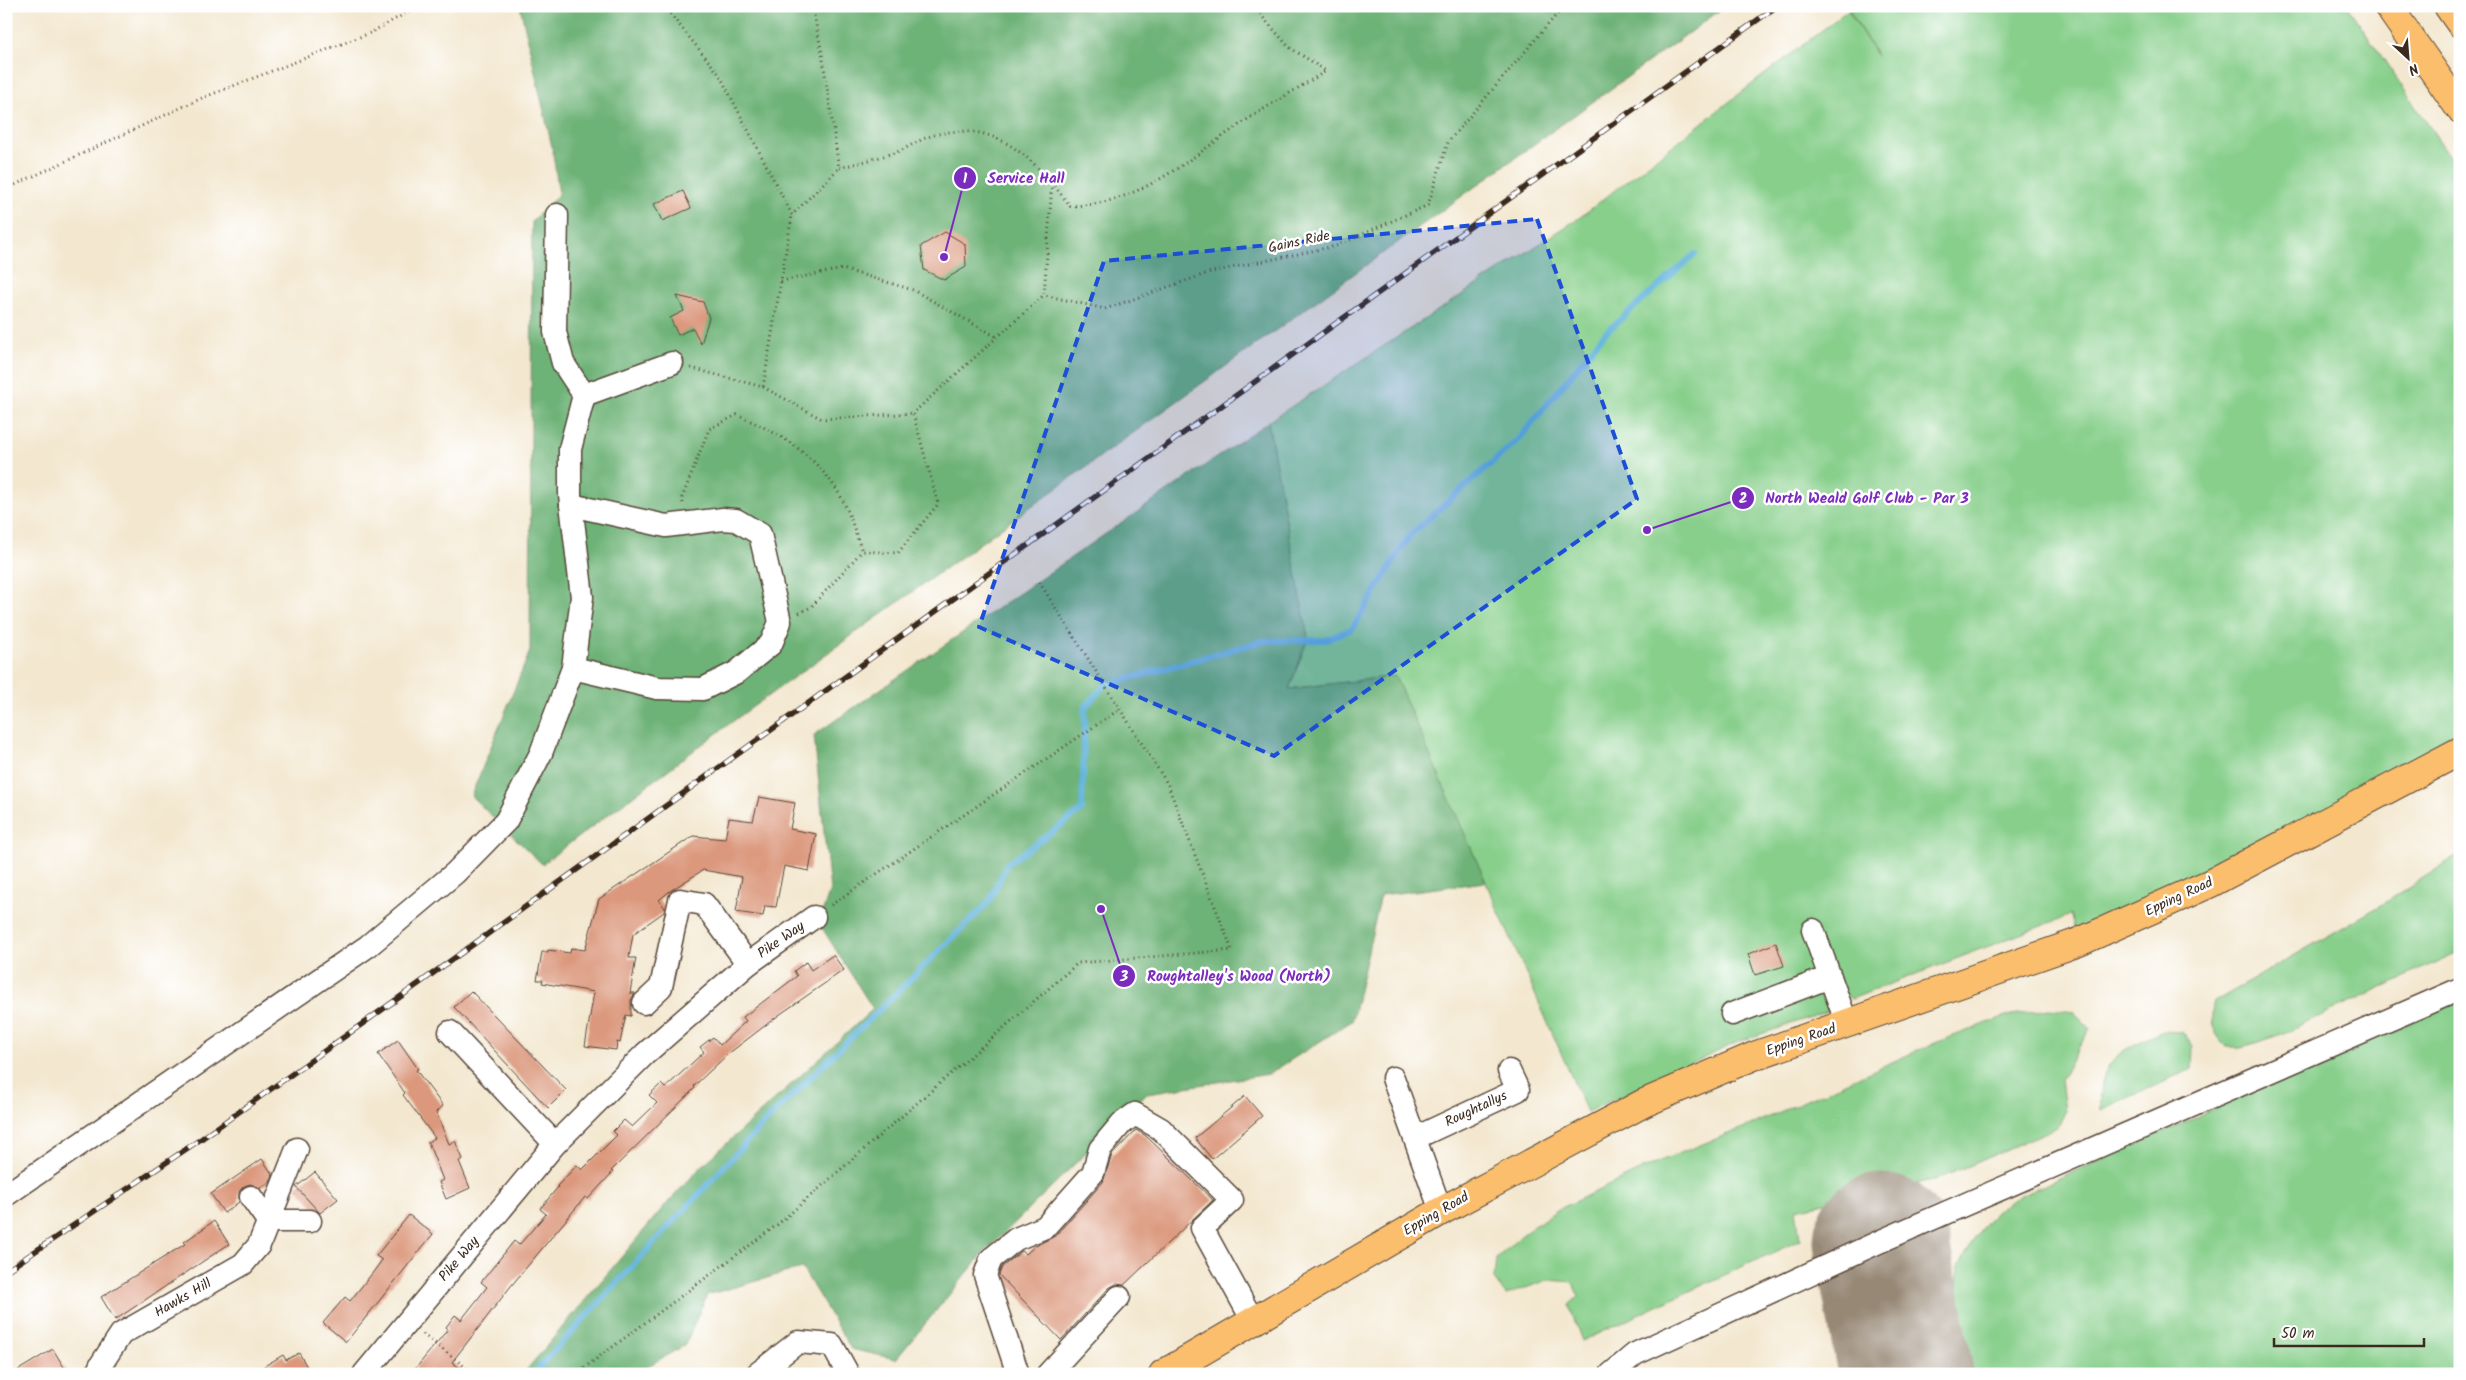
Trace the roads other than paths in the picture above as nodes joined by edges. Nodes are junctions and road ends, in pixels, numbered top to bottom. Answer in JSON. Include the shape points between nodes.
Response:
{"nodes":[{"id":1,"x":2388,"y":6,"type":"edge"},
{"id":2,"x":2448,"y":6,"type":"edge"},
{"id":3,"x":2460,"y":23,"type":"edge"},
{"id":4,"x":2460,"y":109,"type":"edge"},
{"id":5,"x":557,"y":215,"type":"dead end"},
{"id":6,"x":672,"y":363,"type":"road end"},
{"id":7,"x":584,"y":395,"type":"junction"},
{"id":8,"x":571,"y":505,"type":"junction"},
{"id":9,"x":573,"y":668,"type":"junction"},
{"id":10,"x":2460,"y":751,"type":"edge"},
{"id":11,"x":814,"y":917,"type":"road end"},
{"id":12,"x":1813,"y":930,"type":"dead end"},
{"id":13,"x":748,"y":964,"type":"junction"},
{"id":14,"x":1830,"y":977,"type":"junction"},
{"id":15,"x":2460,"y":988,"type":"edge"},
{"id":16,"x":644,"y":1003,"type":"dead end"},
{"id":17,"x":1732,"y":1014,"type":"dead end"},
{"id":18,"x":1847,"y":1024,"type":"junction"},
{"id":19,"x":450,"y":1032,"type":"dead end"},
{"id":20,"x":1510,"y":1071,"type":"dead end"},
{"id":21,"x":1393,"y":1078,"type":"dead end"},
{"id":22,"x":1415,"y":1138,"type":"junction"},
{"id":23,"x":555,"y":1144,"type":"junction"},
{"id":24,"x":297,"y":1149,"type":"dead end"},
{"id":25,"x":6,"y":1195,"type":"edge"},
{"id":26,"x":251,"y":1196,"type":"dead end"},
{"id":27,"x":1443,"y":1210,"type":"junction"},
{"id":28,"x":268,"y":1221,"type":"junction"},
{"id":29,"x":310,"y":1221,"type":"dead end"},
{"id":30,"x":1119,"y":1297,"type":"dead end"},
{"id":31,"x":1252,"y":1321,"type":"junction"},
{"id":32,"x":100,"y":1374,"type":"edge"},
{"id":33,"x":364,"y":1374,"type":"edge"},
{"id":34,"x":757,"y":1374,"type":"edge"},
{"id":35,"x":848,"y":1374,"type":"edge"},
{"id":36,"x":1018,"y":1374,"type":"edge"},
{"id":37,"x":1048,"y":1374,"type":"edge"},
{"id":38,"x":1163,"y":1374,"type":"edge"},
{"id":39,"x":1610,"y":1374,"type":"edge"}],
"edges":[{"from":1,"to":4,"type":"main road"},
{"from":2,"to":3,"type":"main road"},
{"from":5,"to":7,"type":"street","via":[[554,332],[563,363]]},
{"from":6,"to":7,"type":"street"},
{"from":7,"to":8,"type":"street","via":[[570,449]]},
{"from":8,"to":9,"type":"street","via":[[582,597]]},
{"from":8,"to":9,"type":"street","via":[[666,526],[736,520],[760,534],[780,622],[771,644],[737,672],[703,689],[657,688]]},
{"from":9,"to":25,"type":"street","via":[[541,753],[506,821],[455,873],[368,946]]},
{"from":10,"to":18,"type":"main road","name":"Epping Road","via":[[2211,883],[2079,942]]},
{"from":11,"to":13,"type":"street","name":"Pike Way"},
{"from":12,"to":14,"type":"street"},
{"from":13,"to":16,"type":"street","name":"Pike Way","via":[[704,904],[680,900],[661,987]]},
{"from":13,"to":23,"type":"street","name":"Pike Way","via":[[645,1054]]},
{"from":14,"to":17,"type":"street"},
{"from":14,"to":18,"type":"street"},
{"from":15,"to":39,"type":"street","via":[[1882,1241],[1635,1354]]},
{"from":18,"to":27,"type":"main road","name":"Epping Road","via":[[1754,1056],[1644,1103]]},
{"from":19,"to":23,"type":"street"},
{"from":20,"to":22,"type":"street","name":"Roughtallys","via":[[1518,1090]]},
{"from":21,"to":22,"type":"street"},
{"from":22,"to":27,"type":"street"},
{"from":23,"to":33,"type":"street","name":"Pike Way"},
{"from":24,"to":28,"type":"street","name":"Hawks Hill"},
{"from":26,"to":28,"type":"street"},
{"from":27,"to":31,"type":"main road","name":"Epping Road"},
{"from":28,"to":29,"type":"street"},
{"from":28,"to":32,"type":"street","name":"Hawks Hill","via":[[259,1246],[243,1264],[121,1334],[100,1366]]},
{"from":30,"to":37,"type":"street"},
{"from":31,"to":36,"type":"street","via":[[1202,1228],[1232,1200],[1161,1129],[1135,1114],[1121,1124],[1100,1149],[1093,1173],[1045,1227],[1016,1239],[991,1259],[985,1275]]},
{"from":31,"to":38,"type":"main road","name":"Epping Road"},
{"from":34,"to":35,"type":"street","via":[[798,1342],[832,1345]]}]}
